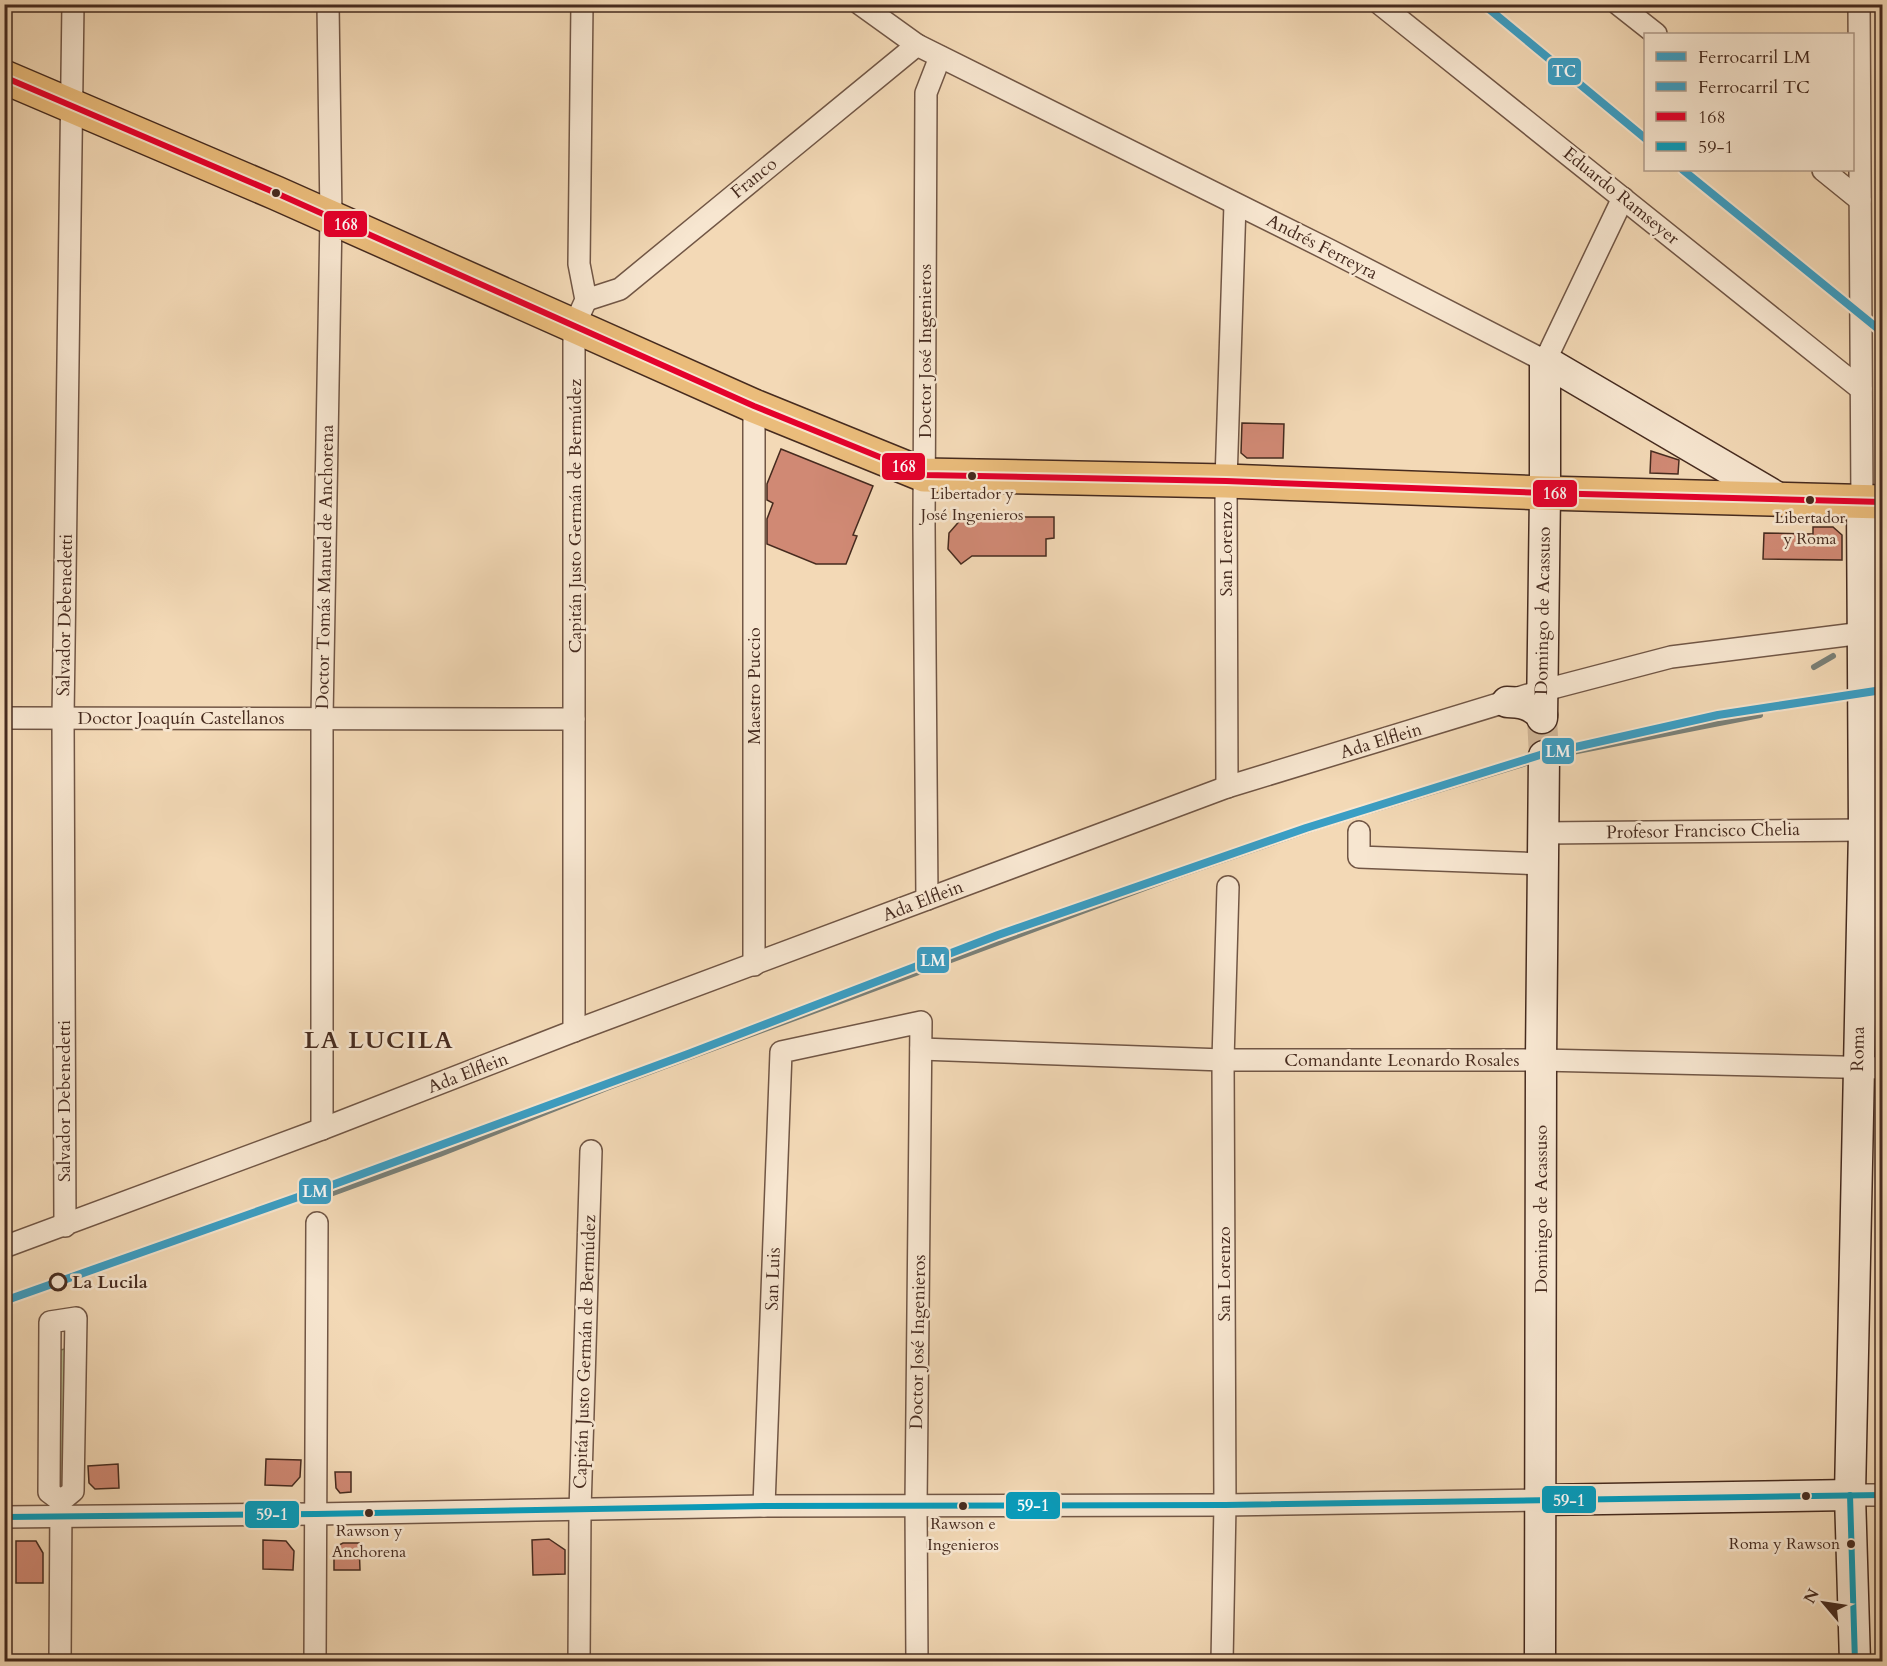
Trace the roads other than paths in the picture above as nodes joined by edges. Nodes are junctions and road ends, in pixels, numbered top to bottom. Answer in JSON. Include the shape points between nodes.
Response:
{"nodes":[{"id":1,"x":73,"y":4,"type":"edge"},
{"id":2,"x":327,"y":4,"type":"edge"},
{"id":3,"x":582,"y":4,"type":"edge"},
{"id":4,"x":860,"y":4,"type":"edge"},
{"id":5,"x":1380,"y":4,"type":"edge"},
{"id":6,"x":1618,"y":4,"type":"edge"},
{"id":7,"x":1859,"y":4,"type":"edge"},
{"id":8,"x":1655,"y":33,"type":"edge"},
{"id":9,"x":916,"y":45,"type":"junction"},
{"id":10,"x":940,"y":57,"type":"junction"},
{"id":11,"x":4,"y":77,"type":"edge"},
{"id":12,"x":73,"y":107,"type":"junction"},
{"id":13,"x":1824,"y":171,"type":"edge"},
{"id":14,"x":1623,"y":198,"type":"junction"},
{"id":15,"x":1860,"y":200,"type":"junction"},
{"id":16,"x":1235,"y":204,"type":"junction"},
{"id":17,"x":332,"y":218,"type":"junction"},
{"id":18,"x":580,"y":313,"type":"junction"},
{"id":19,"x":1545,"y":361,"type":"junction"},
{"id":20,"x":1861,"y":389,"type":"junction"},
{"id":21,"x":754,"y":406,"type":"junction"},
{"id":22,"x":924,"y":475,"type":"junction"},
{"id":23,"x":1226,"y":481,"type":"junction"},
{"id":24,"x":1545,"y":493,"type":"junction"},
{"id":25,"x":1780,"y":499,"type":"junction"},
{"id":26,"x":1872,"y":501,"type":"edge"},
{"id":27,"x":1863,"y":633,"type":"junction"},
{"id":28,"x":1508,"y":702,"type":"joint"},
{"id":29,"x":1547,"y":702,"type":"junction"},
{"id":30,"x":4,"y":718,"type":"edge"},
{"id":31,"x":63,"y":718,"type":"junction"},
{"id":32,"x":322,"y":718,"type":"junction"},
{"id":33,"x":574,"y":719,"type":"junction"},
{"id":34,"x":1544,"y":756,"type":"tunnel mouth"},
{"id":35,"x":1227,"y":787,"type":"junction"},
{"id":36,"x":1864,"y":830,"type":"junction"},
{"id":37,"x":1359,"y":832,"type":"dead end"},
{"id":38,"x":1543,"y":833,"type":"junction"},
{"id":39,"x":1543,"y":864,"type":"junction"},
{"id":40,"x":1228,"y":887,"type":"dead end"},
{"id":41,"x":927,"y":899,"type":"junction"},
{"id":42,"x":754,"y":965,"type":"junction"},
{"id":43,"x":574,"y":1031,"type":"junction"},
{"id":44,"x":921,"y":1049,"type":"junction"},
{"id":45,"x":781,"y":1052,"type":"joint"},
{"id":46,"x":1223,"y":1060,"type":"junction"},
{"id":47,"x":1542,"y":1060,"type":"junction"},
{"id":48,"x":1870,"y":1068,"type":"edge"},
{"id":49,"x":322,"y":1129,"type":"junction"},
{"id":50,"x":591,"y":1151,"type":"dead end"},
{"id":51,"x":317,"y":1223,"type":"dead end"},
{"id":52,"x":65,"y":1226,"type":"junction"},
{"id":53,"x":4,"y":1247,"type":"edge"},
{"id":54,"x":1850,"y":1495,"type":"junction"},
{"id":55,"x":1882,"y":1495,"type":"edge"},
{"id":56,"x":1540,"y":1500,"type":"junction"},
{"id":57,"x":916,"y":1505,"type":"junction"},
{"id":58,"x":1225,"y":1505,"type":"junction"},
{"id":59,"x":764,"y":1506,"type":"junction"},
{"id":60,"x":61,"y":1509,"type":"junction"},
{"id":61,"x":580,"y":1510,"type":"junction"},
{"id":62,"x":316,"y":1514,"type":"junction"},
{"id":63,"x":4,"y":1517,"type":"edge"},
{"id":64,"x":60,"y":1662,"type":"edge"},
{"id":65,"x":315,"y":1662,"type":"edge"},
{"id":66,"x":579,"y":1662,"type":"edge"},
{"id":67,"x":917,"y":1662,"type":"edge"},
{"id":68,"x":1222,"y":1662,"type":"edge"},
{"id":69,"x":1540,"y":1662,"type":"edge"},
{"id":70,"x":1855,"y":1662,"type":"edge"}],
"edges":[{"from":1,"to":12,"type":"street","name":"Salvador Debenedetti"},
{"from":2,"to":17,"type":"street","name":"Doctor Tomás Manuel de Anchorena"},
{"from":3,"to":18,"type":"street","name":"Capitán Justo Germán de Bermúdez"},
{"from":4,"to":9,"type":"street","name":"Andrés Ferreyra"},
{"from":5,"to":14,"type":"street","name":"Eduardo Ramseyer"},
{"from":6,"to":8,"type":"street"},
{"from":7,"to":15,"type":"street","name":"Roma"},
{"from":9,"to":10,"type":"street","name":"Andrés Ferreyra"},
{"from":9,"to":18,"type":"street","name":"Franco","via":[[620,289]]},
{"from":10,"to":16,"type":"street","name":"Andrés Ferreyra"},
{"from":10,"to":22,"type":"street","name":"Doctor José Ingenieros","via":[[926,93]]},
{"from":11,"to":12,"type":"main road"},
{"from":12,"to":17,"type":"main road"},
{"from":12,"to":31,"type":"street","name":"Salvador Debenedetti"},
{"from":13,"to":15,"type":"street"},
{"from":14,"to":19,"type":"street","name":"Domingo de Acassuso"},
{"from":14,"to":20,"type":"street","name":"Eduardo Ramseyer"},
{"from":15,"to":20,"type":"street","name":"Roma"},
{"from":16,"to":19,"type":"street","name":"Andrés Ferreyra"},
{"from":16,"to":23,"type":"street","name":"San Lorenzo"},
{"from":17,"to":18,"type":"main road"},
{"from":17,"to":32,"type":"street","name":"Doctor Tomás Manuel de Anchorena"},
{"from":18,"to":21,"type":"main road"},
{"from":18,"to":33,"type":"street","name":"Capitán Justo Germán de Bermúdez"},
{"from":19,"to":24,"type":"street","name":"Domingo de Acassuso"},
{"from":19,"to":25,"type":"street","name":"Andrés Ferreyra"},
{"from":20,"to":26,"type":"street","name":"Roma"},
{"from":21,"to":22,"type":"main road"},
{"from":21,"to":42,"type":"street","name":"Maestro Puccio"},
{"from":22,"to":23,"type":"main road"},
{"from":22,"to":41,"type":"street","name":"Doctor José Ingenieros"},
{"from":23,"to":24,"type":"main road"},
{"from":23,"to":35,"type":"street","name":"San Lorenzo"},
{"from":24,"to":25,"type":"main road"},
{"from":24,"to":29,"type":"street","name":"Domingo de Acassuso"},
{"from":25,"to":26,"type":"main road"},
{"from":26,"to":27,"type":"street","name":"Roma"},
{"from":27,"to":29,"type":"street","via":[[1671,657]]},
{"from":27,"to":36,"type":"street","name":"Roma"},
{"from":28,"to":29,"type":"street"},
{"from":28,"to":35,"type":"street","name":"Ada Elflein"},
{"from":30,"to":31,"type":"street","name":"Doctor Joaquín Castellanos"},
{"from":31,"to":32,"type":"street","name":"Doctor Joaquín Castellanos"},
{"from":31,"to":52,"type":"street","name":"Salvador Debenedetti"},
{"from":32,"to":33,"type":"street","name":"Doctor Joaquín Castellanos"},
{"from":32,"to":49,"type":"street","name":"Doctor Tomás Manuel de Anchorena"},
{"from":33,"to":43,"type":"street","name":"Capitán Justo Germán de Bermúdez"},
{"from":34,"to":38,"type":"street","name":"Domingo de Acassuso"},
{"from":35,"to":41,"type":"street","name":"Ada Elflein"},
{"from":36,"to":38,"type":"street","name":"Profesor Francisco Chelia"},
{"from":36,"to":48,"type":"street","name":"Roma"},
{"from":37,"to":39,"type":"street","via":[[1359,857]]},
{"from":38,"to":39,"type":"street","name":"Domingo de Acassuso"},
{"from":39,"to":47,"type":"street","name":"Domingo de Acassuso"},
{"from":40,"to":46,"type":"street","name":"San Lorenzo"},
{"from":41,"to":42,"type":"street","name":"Ada Elflein"},
{"from":42,"to":43,"type":"street","name":"Ada Elflein"},
{"from":43,"to":49,"type":"street","name":"Ada Elflein"},
{"from":44,"to":45,"type":"street","name":"Doctor José Ingenieros","via":[[921,1022]]},
{"from":44,"to":46,"type":"street","name":"Comandante Leonardo Rosales"},
{"from":44,"to":57,"type":"street","name":"Doctor José Ingenieros"},
{"from":45,"to":59,"type":"street","name":"San Luis"},
{"from":46,"to":47,"type":"street","name":"Comandante Leonardo Rosales"},
{"from":46,"to":58,"type":"street","name":"San Lorenzo"},
{"from":47,"to":48,"type":"street","name":"Comandante Leonardo Rosales"},
{"from":47,"to":56,"type":"street","name":"Domingo de Acassuso"},
{"from":48,"to":54,"type":"street","name":"Roma"},
{"from":49,"to":52,"type":"street","name":"Ada Elflein"},
{"from":50,"to":61,"type":"street","name":"Capitán Justo Germán de Bermúdez"},
{"from":51,"to":62,"type":"street"},
{"from":52,"to":53,"type":"street","name":"Ada Elflein"},
{"from":54,"to":55,"type":"street"},
{"from":54,"to":56,"type":"street"},
{"from":54,"to":70,"type":"street","name":"Roma"},
{"from":56,"to":58,"type":"street"},
{"from":56,"to":69,"type":"street","name":"Domingo de Acassuso"},
{"from":57,"to":58,"type":"street"},
{"from":57,"to":59,"type":"street"},
{"from":57,"to":67,"type":"street","name":"Doctor José Ingenieros"},
{"from":58,"to":68,"type":"street","name":"San Lorenzo"},
{"from":59,"to":61,"type":"street"},
{"from":60,"to":60,"type":"street","via":[[73,1491],[76,1318],[50,1322],[49,1492]]},
{"from":60,"to":62,"type":"street"},
{"from":60,"to":63,"type":"street"},
{"from":60,"to":64,"type":"street"},
{"from":61,"to":62,"type":"street"},
{"from":61,"to":66,"type":"street","name":"Capitán Justo Germán de Bermúdez"},
{"from":62,"to":65,"type":"street"}]}
